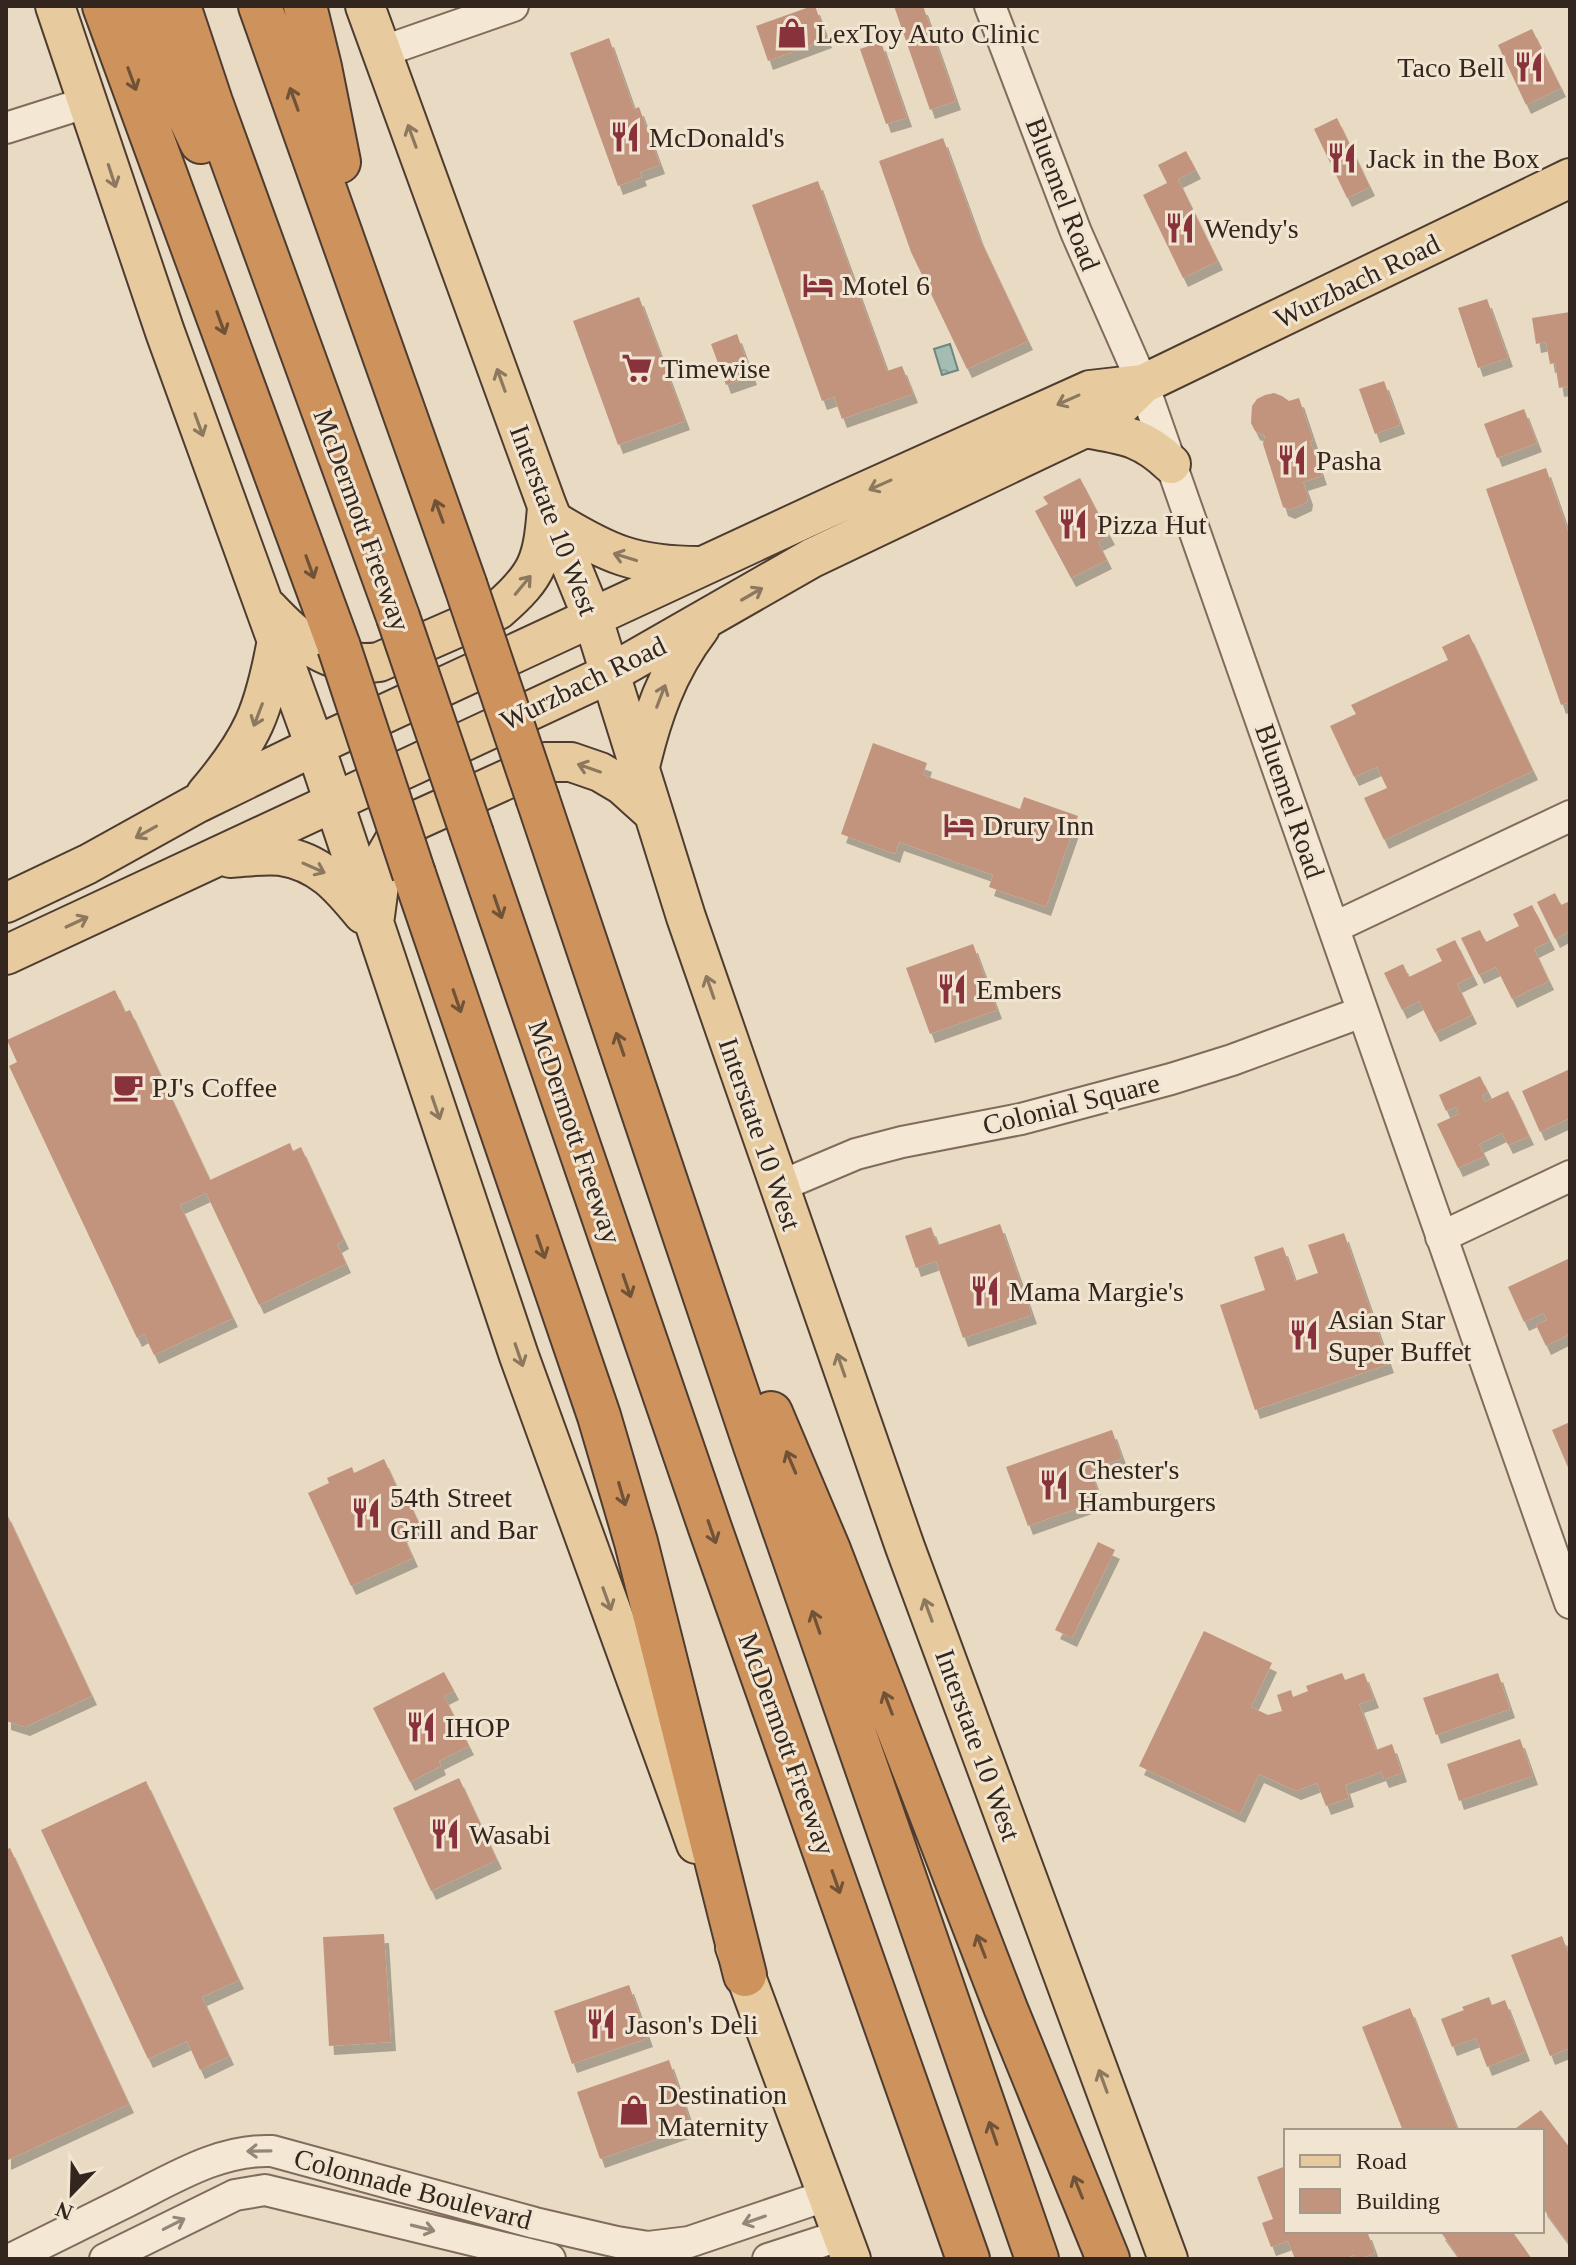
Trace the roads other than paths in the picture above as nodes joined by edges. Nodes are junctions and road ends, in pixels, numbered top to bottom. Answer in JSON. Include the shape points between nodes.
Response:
{"nodes":[{"id":1,"x":55,"y":6,"type":"edge"},
{"id":2,"x":104,"y":6,"type":"edge"},
{"id":3,"x":137,"y":6,"type":"edge"},
{"id":4,"x":179,"y":6,"type":"edge"},
{"id":5,"x":260,"y":6,"type":"edge"},
{"id":6,"x":305,"y":6,"type":"edge"},
{"id":7,"x":365,"y":6,"type":"edge"},
{"id":8,"x":513,"y":6,"type":"edge"},
{"id":9,"x":990,"y":6,"type":"edge"},
{"id":10,"x":381,"y":52,"type":"junction"},
{"id":11,"x":88,"y":102,"type":"junction"},
{"id":12,"x":6,"y":128,"type":"edge"},
{"id":13,"x":1570,"y":178,"type":"edge"},
{"id":14,"x":366,"y":305,"type":"junction"},
{"id":15,"x":295,"y":332,"type":"junction"},
{"id":16,"x":1143,"y":384,"type":"junction"},
{"id":17,"x":1085,"y":428,"type":"junction"},
{"id":18,"x":1171,"y":464,"type":"junction"},
{"id":19,"x":551,"y":514,"type":"junction"},
{"id":20,"x":702,"y":566,"type":"junction"},
{"id":21,"x":264,"y":603,"type":"junction"},
{"id":22,"x":593,"y":619,"type":"junction"},
{"id":23,"x":705,"y":621,"type":"junction"},
{"id":24,"x":277,"y":640,"type":"junction"},
{"id":25,"x":611,"y":673,"type":"junction"},
{"id":26,"x":315,"y":746,"type":"junction"},
{"id":27,"x":639,"y":771,"type":"junction"},
{"id":28,"x":334,"y":802,"type":"junction"},
{"id":29,"x":198,"y":803,"type":"junction"},
{"id":30,"x":652,"y":812,"type":"junction"},
{"id":31,"x":1570,"y":816,"type":"edge"},
{"id":32,"x":210,"y":859,"type":"junction"},
{"id":33,"x":6,"y":903,"type":"edge"},
{"id":34,"x":1335,"y":927,"type":"junction"},
{"id":35,"x":375,"y":928,"type":"junction"},
{"id":36,"x":6,"y":955,"type":"edge"},
{"id":37,"x":1362,"y":1012,"type":"junction"},
{"id":38,"x":645,"y":1118,"type":"junction"},
{"id":39,"x":1570,"y":1176,"type":"edge"},
{"id":40,"x":778,"y":1187,"type":"junction"},
{"id":41,"x":1441,"y":1237,"type":"junction"},
{"id":42,"x":1560,"y":1541,"type":"edge"},
{"id":43,"x":1570,"y":1603,"type":"edge"},
{"id":44,"x":745,"y":1975,"type":"junction"},
{"id":45,"x":828,"y":2195,"type":"junction"},
{"id":46,"x":847,"y":2247,"type":"edge"},
{"id":47,"x":11,"y":2259,"type":"edge"},
{"id":48,"x":105,"y":2259,"type":"edge"},
{"id":49,"x":550,"y":2259,"type":"edge"},
{"id":50,"x":768,"y":2259,"type":"edge"},
{"id":51,"x":968,"y":2259,"type":"edge"},
{"id":52,"x":1037,"y":2259,"type":"edge"},
{"id":53,"x":1108,"y":2259,"type":"edge"},
{"id":54,"x":1168,"y":2259,"type":"edge"}],
"edges":[{"from":1,"to":11,"type":"main road"},
{"from":2,"to":44,"type":"highway","one_way":true,"bridge":true,"via":[[339,647],[599,1416]]},
{"from":3,"to":15,"type":"highway"},
{"from":4,"to":15,"type":"highway","name":"McDermott Freeway"},
{"from":14,"to":5,"type":"highway","one_way":true},
{"from":6,"to":14,"type":"highway"},
{"from":7,"to":10,"type":"main road","name":"Interstate 10 West"},
{"from":8,"to":10,"type":"street"},
{"from":9,"to":16,"type":"street","name":"Bluemel Road","via":[[1076,232]]},
{"from":19,"to":10,"type":"main road","name":"Interstate 10 West","one_way":true},
{"from":11,"to":12,"type":"street"},
{"from":11,"to":21,"type":"main road","one_way":true},
{"from":13,"to":16,"type":"main road","name":"Wurzbach Road"},
{"from":38,"to":14,"type":"highway","one_way":true,"bridge":true},
{"from":15,"to":51,"type":"highway","name":"McDermott Freeway","one_way":true,"bridge":true},
{"from":16,"to":17,"type":"main road","name":"Wurzbach Road","via":[[1110,416]]},
{"from":16,"to":18,"type":"street","name":"Bluemel Road"},
{"from":16,"to":20,"type":"main road","name":"Wurzbach Road","one_way":true,"via":[[1090,390]]},
{"from":17,"to":18,"type":"main road","via":[[1145,442]]},
{"from":23,"to":17,"type":"main road","name":"Wurzbach Road","one_way":true,"via":[[812,558]]},
{"from":18,"to":34,"type":"street","name":"Bluemel Road"},
{"from":20,"to":19,"type":"main road","one_way":true,"via":[[671,566],[605,551]]},
{"from":21,"to":19,"type":"main road","one_way":true,"via":[[310,646],[342,661],[379,662],[498,610],[534,572]]},
{"from":19,"to":22,"type":"main road","name":"Interstate 10 West"},
{"from":20,"to":22,"type":"main road","name":"Wurzbach Road"},
{"from":21,"to":24,"type":"main road"},
{"from":22,"to":25,"type":"main road","name":"Interstate 10 West"},
{"from":22,"to":26,"type":"main road","name":"Wurzbach Road"},
{"from":23,"to":25,"type":"main road","name":"Wurzbach Road"},
{"from":27,"to":23,"type":"main road","one_way":true,"via":[[668,677]]},
{"from":24,"to":26,"type":"main road"},
{"from":24,"to":29,"type":"main road","one_way":true,"via":[[253,729]]},
{"from":25,"to":27,"type":"main road","name":"Interstate 10 West"},
{"from":25,"to":28,"type":"main road","name":"Wurzbach Road"},
{"from":26,"to":28,"type":"main road"},
{"from":26,"to":29,"type":"main road","name":"Wurzbach Road"},
{"from":27,"to":30,"type":"main road","name":"Interstate 10 West"},
{"from":28,"to":32,"type":"main road","name":"Wurzbach Road"},
{"from":28,"to":35,"type":"main road"},
{"from":29,"to":33,"type":"main road","name":"Wurzbach Road","one_way":true},
{"from":30,"to":35,"type":"main road","one_way":true,"via":[[600,772],[571,762],[545,762],[417,820],[397,836],[381,870]]},
{"from":40,"to":30,"type":"main road","name":"Interstate 10 West","one_way":true},
{"from":31,"to":34,"type":"street"},
{"from":32,"to":35,"type":"main road","one_way":true,"via":[[281,856],[310,866],[328,874]]},
{"from":36,"to":32,"type":"main road","name":"Wurzbach Road","one_way":true},
{"from":34,"to":37,"type":"street","name":"Bluemel Road"},
{"from":35,"to":44,"type":"main road","one_way":true,"via":[[519,1356]]},
{"from":37,"to":40,"type":"street","name":"Colonial Square","via":[[1171,1079],[1021,1119],[856,1154]]},
{"from":37,"to":41,"type":"street","name":"Bluemel Road"},
{"from":52,"to":38,"type":"highway","one_way":true},
{"from":53,"to":38,"type":"highway","one_way":true,"via":[[829,1550]]},
{"from":39,"to":41,"type":"street"},
{"from":54,"to":40,"type":"main road","name":"Interstate 10 West","one_way":true},
{"from":41,"to":42,"type":"street","name":"Bluemel Road"},
{"from":42,"to":43,"type":"street","name":"Bluemel Road"},
{"from":44,"to":45,"type":"main road"},
{"from":45,"to":46,"type":"main road"},
{"from":45,"to":47,"type":"street","name":"Colonnade Boulevard","one_way":true,"via":[[689,2242],[648,2247],[252,2150],[195,2167]]},
{"from":46,"to":50,"type":"street"},
{"from":48,"to":49,"type":"street","name":"Colonnade Boulevard","one_way":true,"via":[[235,2195],[265,2190]]}]}
